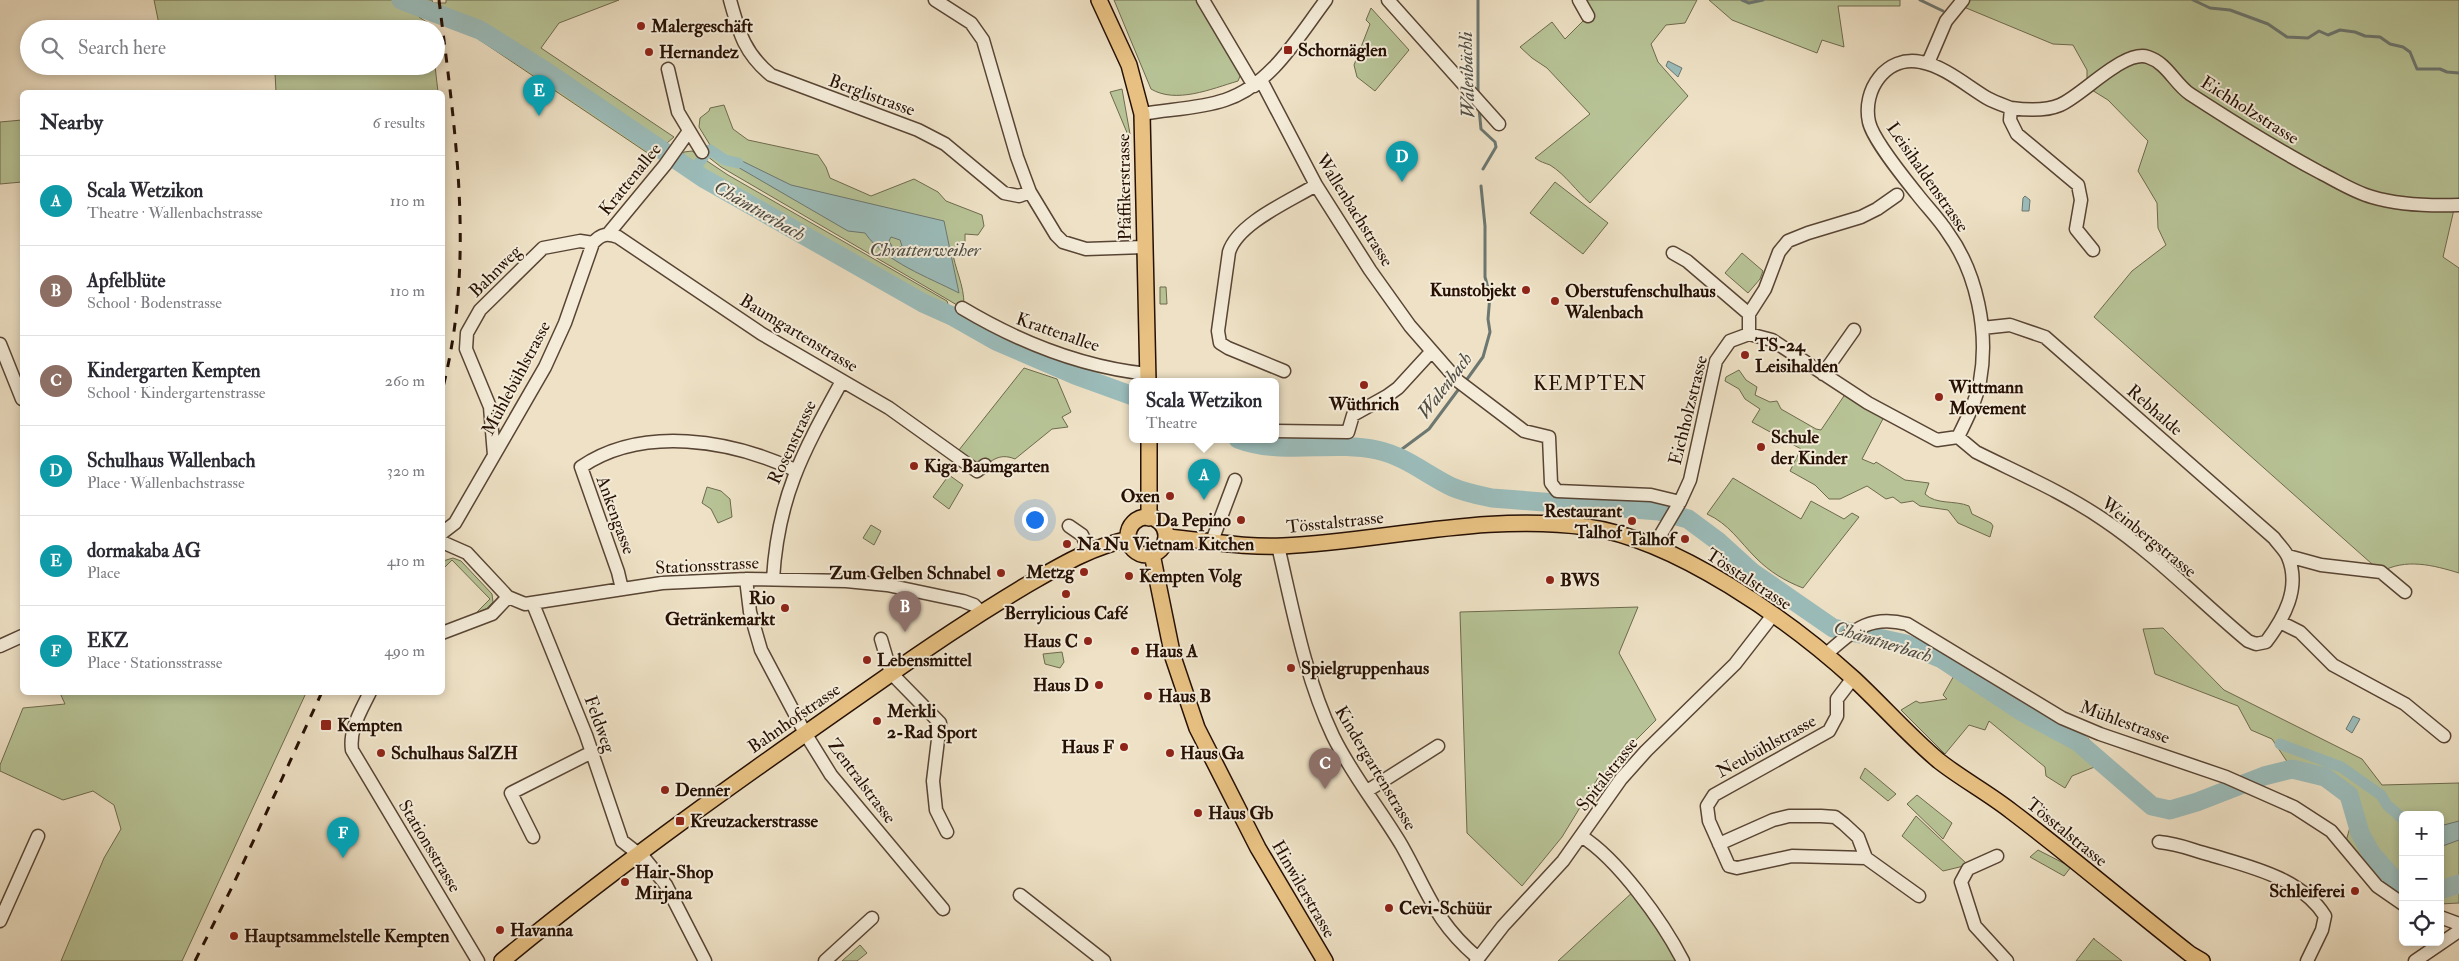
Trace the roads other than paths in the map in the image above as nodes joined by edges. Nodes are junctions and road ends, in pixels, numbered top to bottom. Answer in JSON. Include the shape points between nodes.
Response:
{"nodes":[{"id":1,"x":730,"y":0,"type":"edge"},
{"id":2,"x":935,"y":0,"type":"edge"},
{"id":3,"x":1099,"y":0,"type":"edge"},
{"id":4,"x":1203,"y":0,"type":"edge"},
{"id":5,"x":1326,"y":0,"type":"edge"},
{"id":6,"x":1388,"y":0,"type":"edge"},
{"id":7,"x":1579,"y":0,"type":"edge"},
{"id":8,"x":1963,"y":0,"type":"edge"},
{"id":9,"x":1588,"y":16,"type":"dead end"},
{"id":10,"x":1928,"y":63,"type":"junction"},
{"id":11,"x":668,"y":69,"type":"dead end"},
{"id":12,"x":1257,"y":83,"type":"junction"},
{"id":13,"x":2011,"y":108,"type":"junction"},
{"id":14,"x":1142,"y":114,"type":"junction"},
{"id":15,"x":1499,"y":124,"type":"dead end"},
{"id":16,"x":689,"y":131,"type":"junction"},
{"id":17,"x":702,"y":152,"type":"dead end"},
{"id":18,"x":1316,"y":185,"type":"junction"},
{"id":19,"x":1030,"y":192,"type":"junction"},
{"id":20,"x":1897,"y":195,"type":"dead end"},
{"id":21,"x":2459,"y":205,"type":"edge"},
{"id":22,"x":608,"y":234,"type":"junction"},
{"id":23,"x":593,"y":243,"type":"junction"},
{"id":24,"x":1144,"y":247,"type":"junction"},
{"id":25,"x":2093,"y":250,"type":"dead end"},
{"id":26,"x":1674,"y":253,"type":"dead end"},
{"id":27,"x":962,"y":308,"type":"dead end"},
{"id":28,"x":1749,"y":314,"type":"junction"},
{"id":29,"x":1982,"y":328,"type":"junction"},
{"id":30,"x":1854,"y":330,"type":"dead end"},
{"id":31,"x":1749,"y":334,"type":"junction"},
{"id":32,"x":0,"y":344,"type":"edge"},
{"id":33,"x":1431,"y":352,"type":"junction"},
{"id":34,"x":1284,"y":371,"type":"dead end"},
{"id":35,"x":1823,"y":374,"type":"junction"},
{"id":36,"x":1148,"y":378,"type":"edge"},
{"id":37,"x":842,"y":381,"type":"junction"},
{"id":38,"x":20,"y":394,"type":"edge"},
{"id":39,"x":1279,"y":431,"type":"edge"},
{"id":40,"x":1958,"y":437,"type":"junction"},
{"id":41,"x":1150,"y":443,"type":"edge"},
{"id":42,"x":494,"y":454,"type":"junction"},
{"id":43,"x":985,"y":465,"type":"dead end"},
{"id":44,"x":795,"y":470,"type":"junction"},
{"id":45,"x":1235,"y":480,"type":"dead end"},
{"id":46,"x":1679,"y":504,"type":"junction"},
{"id":47,"x":1149,"y":518,"type":"junction"},
{"id":48,"x":455,"y":523,"type":"junction"},
{"id":49,"x":1069,"y":526,"type":"dead end"},
{"id":50,"x":445,"y":531,"type":"edge"},
{"id":51,"x":1166,"y":537,"type":"junction"},
{"id":52,"x":1128,"y":539,"type":"junction"},
{"id":53,"x":1212,"y":542,"type":"junction"},
{"id":54,"x":445,"y":543,"type":"edge"},
{"id":55,"x":1278,"y":546,"type":"junction"},
{"id":56,"x":1654,"y":546,"type":"junction"},
{"id":57,"x":1089,"y":550,"type":"junction"},
{"id":58,"x":466,"y":553,"type":"junction"},
{"id":59,"x":1152,"y":554,"type":"junction"},
{"id":60,"x":2288,"y":556,"type":"junction"},
{"id":61,"x":746,"y":579,"type":"junction"},
{"id":62,"x":773,"y":579,"type":"junction"},
{"id":63,"x":622,"y":589,"type":"junction"},
{"id":64,"x":2404,"y":592,"type":"dead end"},
{"id":65,"x":508,"y":597,"type":"junction"},
{"id":66,"x":533,"y":604,"type":"junction"},
{"id":67,"x":982,"y":613,"type":"junction"},
{"id":68,"x":1773,"y":615,"type":"junction"},
{"id":69,"x":2280,"y":622,"type":"junction"},
{"id":70,"x":445,"y":632,"type":"edge"},
{"id":71,"x":20,"y":637,"type":"edge"},
{"id":72,"x":881,"y":639,"type":"dead end"},
{"id":73,"x":0,"y":646,"type":"edge"},
{"id":74,"x":1825,"y":655,"type":"junction"},
{"id":75,"x":891,"y":673,"type":"junction"},
{"id":76,"x":1853,"y":678,"type":"junction"},
{"id":77,"x":369,"y":695,"type":"edge"},
{"id":78,"x":805,"y":733,"type":"junction"},
{"id":79,"x":2444,"y":736,"type":"dead end"},
{"id":80,"x":1438,"y":746,"type":"dead end"},
{"id":81,"x":592,"y":752,"type":"junction"},
{"id":82,"x":1367,"y":791,"type":"junction"},
{"id":83,"x":947,"y":832,"type":"dead end"},
{"id":84,"x":38,"y":836,"type":"dead end"},
{"id":85,"x":1582,"y":836,"type":"junction"},
{"id":86,"x":533,"y":838,"type":"dead end"},
{"id":87,"x":2159,"y":842,"type":"dead end"},
{"id":88,"x":1719,"y":844,"type":"junction"},
{"id":89,"x":636,"y":853,"type":"junction"},
{"id":90,"x":1997,"y":856,"type":"dead end"},
{"id":91,"x":1866,"y":858,"type":"junction"},
{"id":92,"x":1020,"y":895,"type":"dead end"},
{"id":93,"x":1919,"y":896,"type":"dead end"},
{"id":94,"x":2399,"y":901,"type":"edge"},
{"id":95,"x":943,"y":909,"type":"dead end"},
{"id":96,"x":872,"y":918,"type":"dead end"},
{"id":97,"x":2444,"y":918,"type":"edge"},
{"id":98,"x":0,"y":921,"type":"edge"},
{"id":99,"x":2459,"y":924,"type":"edge"},
{"id":100,"x":2459,"y":931,"type":"edge"},
{"id":101,"x":1477,"y":959,"type":"edge"},
{"id":102,"x":478,"y":961,"type":"edge"},
{"id":103,"x":502,"y":961,"type":"edge"},
{"id":104,"x":705,"y":961,"type":"edge"},
{"id":105,"x":825,"y":961,"type":"edge"},
{"id":106,"x":1104,"y":961,"type":"edge"},
{"id":107,"x":1325,"y":961,"type":"edge"},
{"id":108,"x":1683,"y":961,"type":"edge"},
{"id":109,"x":2007,"y":961,"type":"edge"},
{"id":110,"x":2202,"y":961,"type":"edge"},
{"id":111,"x":2307,"y":961,"type":"edge"},
{"id":112,"x":2415,"y":961,"type":"edge"}],
"edges":[{"from":1,"to":19,"type":"street","name":"Berglistrasse","via":[[743,44],[756,63],[771,75],[918,130],[945,144],[1004,193],[1019,196]]},
{"from":2,"to":19,"type":"street","via":[[971,23],[983,40]]},
{"from":3,"to":14,"type":"main road","name":"Pfäffikerstrasse","via":[[1128,65]]},
{"from":4,"to":12,"type":"street","name":"Wallenbachstrasse"},
{"from":5,"to":12,"type":"street","via":[[1275,67]]},
{"from":6,"to":15,"type":"street"},
{"from":7,"to":9,"type":"street"},
{"from":8,"to":10,"type":"street","via":[[1946,21]]},
{"from":10,"to":13,"type":"street","name":"Leisihaldenstrasse","via":[[1989,99]]},
{"from":10,"to":29,"type":"street","name":"Leisihaldenstrasse","via":[[1899,63],[1876,80],[1870,90],[1869,124],[1896,168],[1948,233],[1963,258],[1973,284]]},
{"from":11,"to":16,"type":"street","via":[[678,112]]},
{"from":12,"to":14,"type":"street","via":[[1223,101]]},
{"from":12,"to":18,"type":"street","name":"Wallenbachstrasse"},
{"from":13,"to":21,"type":"street","name":"Eichholzstrasse","via":[[2028,110],[2060,106],[2119,65],[2147,56],[2162,64],[2188,93],[2276,149],[2342,184],[2371,197],[2397,203]]},
{"from":13,"to":25,"type":"street","via":[[2010,120],[2018,134],[2078,185],[2081,200],[2076,229]]},
{"from":14,"to":24,"type":"main road","name":"Pfäffikerstrasse"},
{"from":16,"to":17,"type":"street"},
{"from":16,"to":22,"type":"street","name":"Krattenallee"},
{"from":18,"to":33,"type":"street","name":"Wallenbachstrasse","via":[[1370,270]]},
{"from":18,"to":34,"type":"street","via":[[1244,230],[1234,240],[1229,252],[1218,331],[1220,343]]},
{"from":19,"to":24,"type":"street","via":[[1063,242],[1086,250]]},
{"from":20,"to":28,"type":"street","via":[[1861,217],[1788,241],[1779,252],[1765,289]]},
{"from":22,"to":23,"type":"street","via":[[599,236]]},
{"from":22,"to":37,"type":"street","name":"Baumgartenstrasse","via":[[618,237],[762,334]]},
{"from":23,"to":42,"type":"street","name":"Mühlebühlstrasse","via":[[555,346]]},
{"from":23,"to":42,"type":"street","name":"Bahnweg","via":[[580,241],[542,248],[480,310],[467,332],[466,349],[490,407]]},
{"from":24,"to":36,"type":"main road","name":"Pfäffikerstrasse"},
{"from":26,"to":28,"type":"street"},
{"from":27,"to":36,"type":"street","name":"Krattenallee","via":[[1024,342],[1084,363]]},
{"from":28,"to":31,"type":"street"},
{"from":29,"to":40,"type":"street","name":"Leisihaldenstrasse","via":[[1980,380]]},
{"from":29,"to":60,"type":"street","name":"Rebhalde","via":[[2010,325],[2045,337],[2274,538]]},
{"from":30,"to":35,"type":"street"},
{"from":31,"to":35,"type":"street","via":[[1772,340]]},
{"from":31,"to":46,"type":"street","name":"Eichholzstrasse","via":[[1730,341],[1716,361],[1694,463]]},
{"from":32,"to":38,"type":"street"},
{"from":33,"to":39,"type":"street","via":[[1398,388],[1353,415],[1348,432]]},
{"from":33,"to":46,"type":"street","name":"Wallenbachstrasse","via":[[1458,380],[1524,431],[1549,437],[1551,483],[1557,491],[1652,495]]},
{"from":35,"to":40,"type":"street","via":[[1868,403],[1937,440]]},
{"from":37,"to":43,"type":"street","name":"Baumgartenstrasse","via":[[889,408],[977,471]]},
{"from":37,"to":44,"type":"street","name":"Rosenstrasse"},
{"from":40,"to":69,"type":"street","name":"Weinbergstrasse","via":[[1976,452],[2104,519],[2248,641],[2256,644],[2266,642]]},
{"from":41,"to":47,"type":"main road"},
{"from":42,"to":48,"type":"street","name":"Mühlebühlstrasse"},
{"from":44,"to":62,"type":"street","name":"Rosenstrasse","via":[[779,527]]},
{"from":44,"to":63,"type":"street","name":"Ankengasse","via":[[745,451],[687,441],[622,448],[598,455],[581,466]]},
{"from":45,"to":53,"type":"street"},
{"from":46,"to":56,"type":"street","name":"Eichholzstrasse"},
{"from":47,"to":51,"type":"main road","via":[[1159,522]]},
{"from":47,"to":52,"type":"main road","via":[[1134,523]]},
{"from":48,"to":50,"type":"street","name":"Mühlebühlstrasse"},
{"from":48,"to":58,"type":"street","via":[[457,540]]},
{"from":49,"to":57,"type":"street","via":[[1082,535]]},
{"from":51,"to":53,"type":"main road","name":"Tösstalstrasse"},
{"from":51,"to":59,"type":"main road","via":[[1162,548]]},
{"from":52,"to":57,"type":"main road","name":"Bahnhofstrasse"},
{"from":52,"to":59,"type":"main road","via":[[1134,550]]},
{"from":53,"to":55,"type":"main road","name":"Tösstalstrasse"},
{"from":54,"to":58,"type":"street"},
{"from":55,"to":56,"type":"main road","name":"Tösstalstrasse","via":[[1349,541],[1501,522],[1591,528]]},
{"from":55,"to":82,"type":"street","name":"Kindergartenstrasse","via":[[1319,705],[1334,739]]},
{"from":56,"to":68,"type":"main road","name":"Tösstalstrasse","via":[[1704,571]]},
{"from":57,"to":67,"type":"main road","name":"Bahnhofstrasse"},
{"from":58,"to":65,"type":"street"},
{"from":59,"to":107,"type":"main road","name":"Hinwilerstrasse","via":[[1173,657],[1197,728],[1258,848]]},
{"from":60,"to":64,"type":"street","via":[[2331,566],[2381,572]]},
{"from":60,"to":69,"type":"street","name":"Weinbergstrasse","via":[[2291,596]]},
{"from":61,"to":62,"type":"street","name":"Stationsstrasse"},
{"from":61,"to":63,"type":"street","name":"Stationsstrasse","via":[[687,581]]},
{"from":61,"to":78,"type":"street","name":"Zentralstrasse","via":[[750,612],[761,650]]},
{"from":62,"to":67,"type":"street","name":"Stationsstrasse","via":[[887,585],[974,605]]},
{"from":63,"to":66,"type":"street","name":"Stationsstrasse"},
{"from":65,"to":66,"type":"street","name":"Stationsstrasse","via":[[520,604]]},
{"from":65,"to":70,"type":"street","via":[[492,614]]},
{"from":66,"to":81,"type":"street","name":"Feldweg"},
{"from":67,"to":75,"type":"main road","name":"Bahnhofstrasse"},
{"from":68,"to":74,"type":"main road","name":"Tösstalstrasse"},
{"from":68,"to":85,"type":"street","name":"Spitalstrasse","via":[[1734,664],[1621,779]]},
{"from":69,"to":79,"type":"street","via":[[2300,632],[2333,665],[2405,704]]},
{"from":71,"to":73,"type":"street"},
{"from":72,"to":75,"type":"street"},
{"from":74,"to":76,"type":"main road","name":"Tösstalstrasse"},
{"from":74,"to":94,"type":"street","name":"Mühlestrasse","via":[[1867,624],[1889,620],[1907,624],[2062,718],[2209,771],[2316,819],[2339,839],[2377,886]]},
{"from":75,"to":78,"type":"main road","name":"Bahnhofstrasse"},
{"from":75,"to":83,"type":"street","via":[[940,723],[933,781],[936,810]]},
{"from":76,"to":88,"type":"street","name":"Neubühlstrasse","via":[[1837,700],[1837,716],[1829,731],[1714,795],[1707,806],[1709,821]]},
{"from":76,"to":110,"type":"main road","name":"Tösstalstrasse","via":[[1939,760],[2012,811]]},
{"from":77,"to":102,"type":"street","name":"Stationsstrasse","via":[[354,725],[350,739],[352,750]]},
{"from":78,"to":89,"type":"main road","name":"Bahnhofstrasse"},
{"from":78,"to":95,"type":"street","name":"Zentralstrasse","via":[[831,775]]},
{"from":80,"to":82,"type":"street"},
{"from":81,"to":86,"type":"street","via":[[511,793]]},
{"from":81,"to":89,"type":"street","name":"Feldweg","via":[[622,841]]},
{"from":82,"to":101,"type":"street","name":"Kindergartenstrasse","via":[[1402,847],[1439,918]]},
{"from":84,"to":98,"type":"street"},
{"from":85,"to":101,"type":"street","name":"Spitalstrasse"},
{"from":85,"to":108,"type":"street","via":[[1601,850],[1635,890],[1670,937]]},
{"from":87,"to":111,"type":"street","via":[[2184,845],[2255,867],[2284,880],[2319,907],[2325,916],[2322,930]]},
{"from":88,"to":91,"type":"street","name":"Neubühlstrasse","via":[[1729,866],[1737,868],[1792,856]]},
{"from":88,"to":91,"type":"street","via":[[1789,816],[1835,817],[1858,837]]},
{"from":89,"to":103,"type":"main road","name":"Bahnhofstrasse"},
{"from":89,"to":104,"type":"street","via":[[666,886]]},
{"from":90,"to":109,"type":"street","via":[[1968,869],[1961,882],[1975,926]]},
{"from":91,"to":93,"type":"street"},
{"from":92,"to":106,"type":"street"},
{"from":96,"to":105,"type":"street"},
{"from":97,"to":99,"type":"street"},
{"from":100,"to":112,"type":"street"}]}
